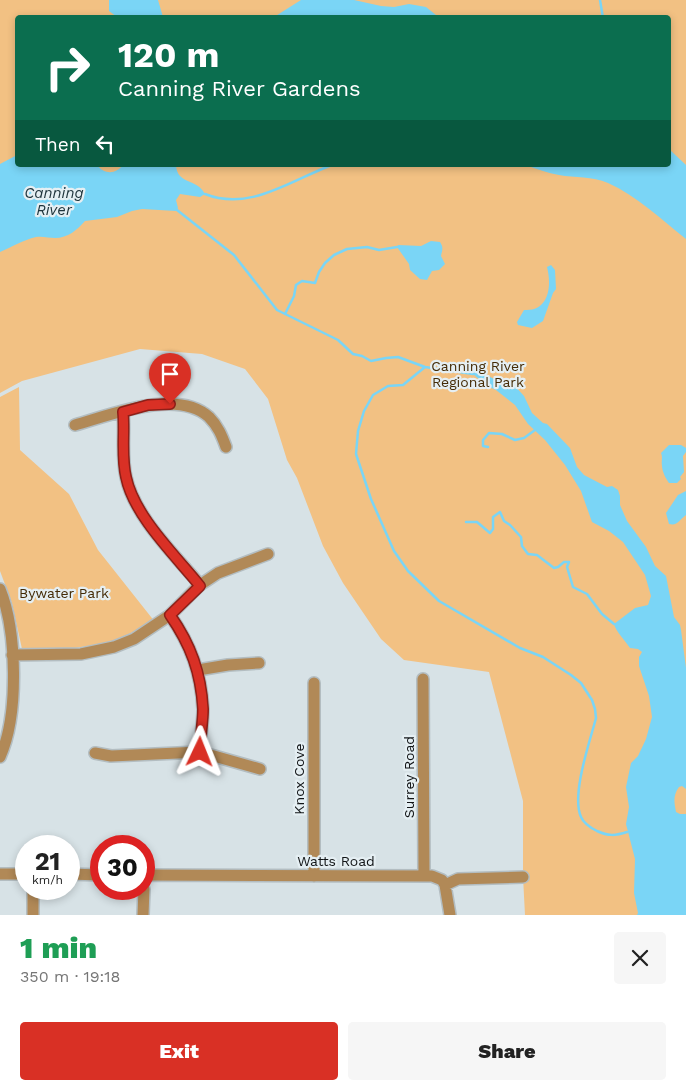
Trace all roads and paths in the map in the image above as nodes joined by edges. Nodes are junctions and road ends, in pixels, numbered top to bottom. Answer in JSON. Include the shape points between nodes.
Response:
{"nodes":[{"id":1,"x":123,"y":412,"type":"junction"},
{"id":2,"x":75,"y":425,"type":"dead end"},
{"id":3,"x":226,"y":447,"type":"dead end"},
{"id":4,"x":268,"y":554,"type":"dead end"},
{"id":5,"x":200,"y":586,"type":"junction"},
{"id":6,"x":0,"y":589,"type":"edge"},
{"id":7,"x":170,"y":615,"type":"junction"},
{"id":8,"x":12,"y":654,"type":"junction"},
{"id":9,"x":259,"y":663,"type":"dead end"},
{"id":10,"x":198,"y":670,"type":"junction"},
{"id":11,"x":423,"y":679,"type":"dead end"},
{"id":12,"x":314,"y":683,"type":"dead end"},
{"id":13,"x":200,"y":752,"type":"junction"},
{"id":14,"x":95,"y":753,"type":"dead end"},
{"id":15,"x":0,"y":757,"type":"edge"},
{"id":16,"x":260,"y":769,"type":"dead end"},
{"id":17,"x":0,"y":874,"type":"edge"},
{"id":18,"x":15,"y":874,"type":"edge"},
{"id":19,"x":155,"y":875,"type":"edge"},
{"id":20,"x":314,"y":876,"type":"junction"},
{"id":21,"x":424,"y":876,"type":"junction"},
{"id":22,"x":523,"y":877,"type":"dead end"},
{"id":23,"x":445,"y":886,"type":"junction"},
{"id":24,"x":33,"y":900,"type":"edge"},
{"id":25,"x":144,"y":900,"type":"edge"},
{"id":26,"x":33,"y":915,"type":"edge"},
{"id":27,"x":143,"y":915,"type":"edge"},
{"id":28,"x":450,"y":915,"type":"edge"}],
"edges":[{"from":1,"to":2,"type":"street"},
{"from":1,"to":3,"type":"street","via":[[155,405],[190,407],[208,416],[220,430]]},
{"from":1,"to":5,"type":"street","via":[[124,460],[130,493],[151,526]]},
{"from":4,"to":5,"type":"street","via":[[218,574]]},
{"from":5,"to":7,"type":"street"},
{"from":6,"to":8,"type":"street","via":[[7,606]]},
{"from":7,"to":8,"type":"street","via":[[134,639],[114,647],[81,654]]},
{"from":7,"to":10,"type":"street"},
{"from":8,"to":15,"type":"street","via":[[13,699],[6,744]]},
{"from":9,"to":10,"type":"street"},
{"from":10,"to":13,"type":"street","via":[[203,711]]},
{"from":11,"to":21,"type":"street","name":"Surrey Road"},
{"from":12,"to":20,"type":"street","name":"Knox Cove"},
{"from":13,"to":14,"type":"street","via":[[111,756]]},
{"from":13,"to":16,"type":"street"},
{"from":17,"to":18,"type":"street"},
{"from":19,"to":20,"type":"street","name":"Watts Road"},
{"from":20,"to":21,"type":"street","name":"Watts Road"},
{"from":21,"to":23,"type":"street","name":"Watts Road","via":[[437,877]]},
{"from":22,"to":23,"type":"street","via":[[458,879]]},
{"from":23,"to":28,"type":"street"},
{"from":24,"to":26,"type":"street"},
{"from":25,"to":27,"type":"street"}]}
